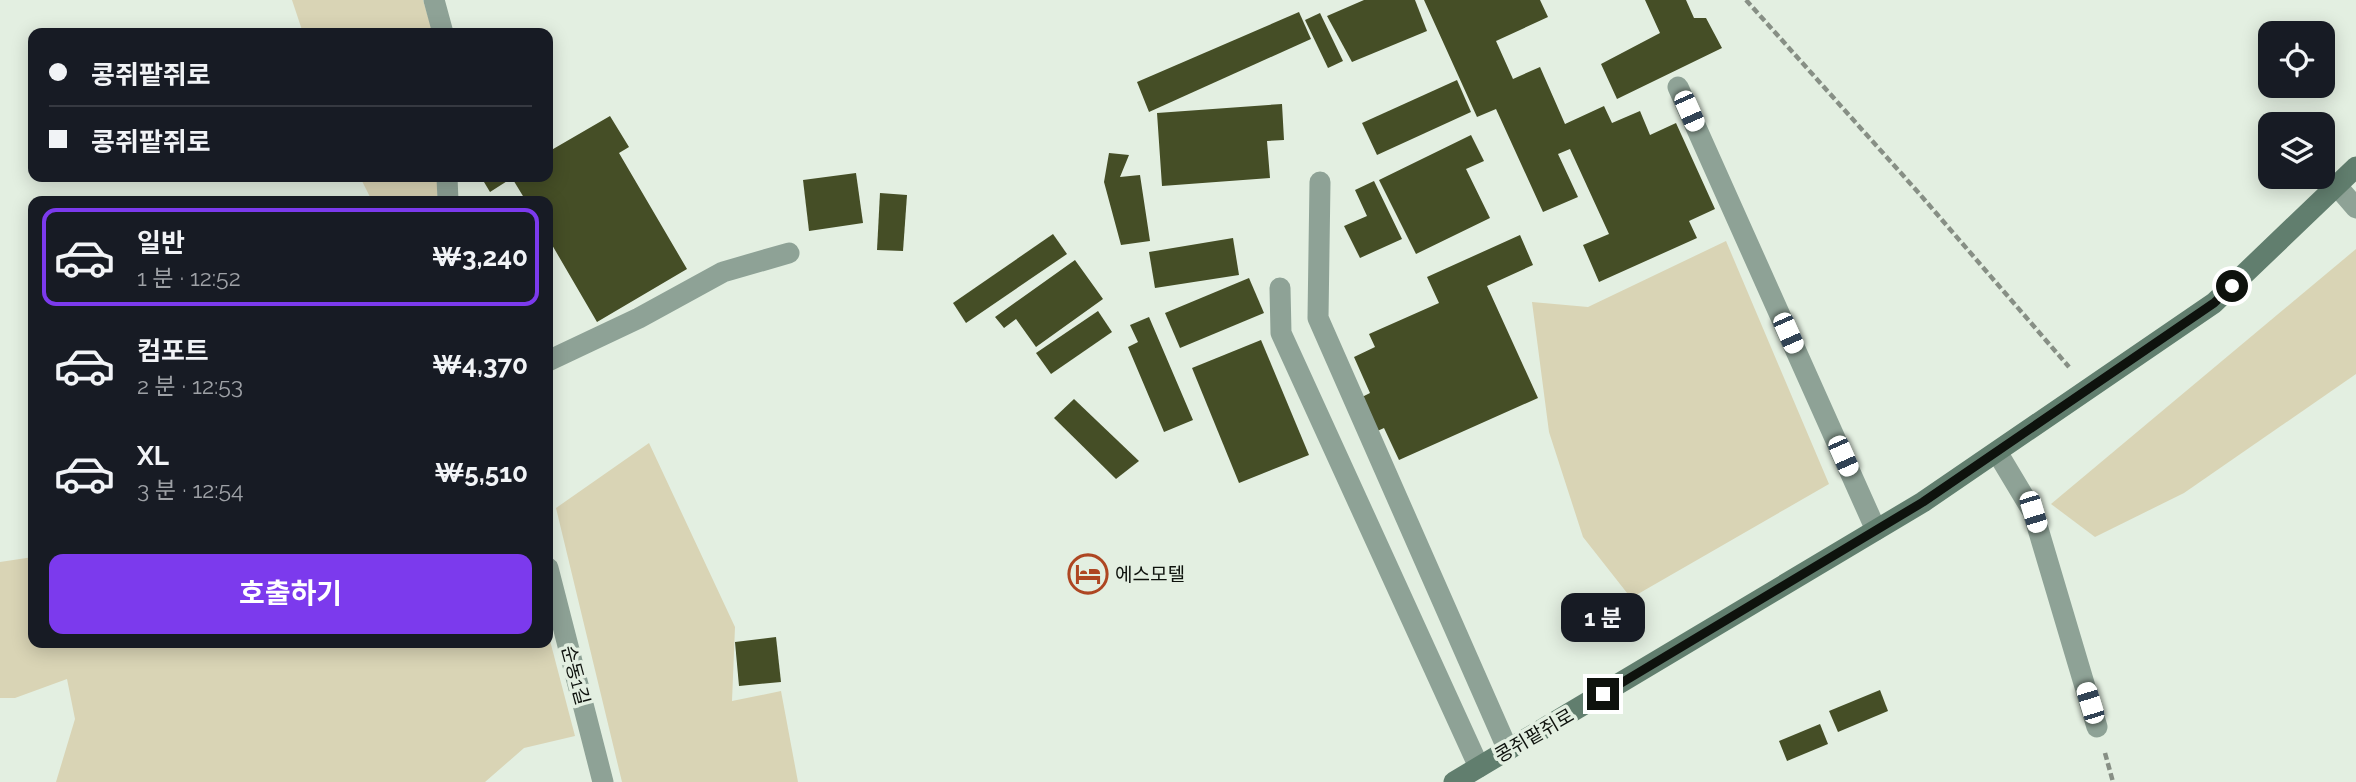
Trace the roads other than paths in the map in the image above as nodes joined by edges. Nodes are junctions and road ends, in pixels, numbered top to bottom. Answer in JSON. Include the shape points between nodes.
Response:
{"nodes":[{"id":1,"x":434,"y":0,"type":"edge"},
{"id":2,"x":442,"y":28,"type":"edge"},
{"id":3,"x":1678,"y":87,"type":"dead end"},
{"id":4,"x":2356,"y":167,"type":"edge"},
{"id":5,"x":1320,"y":182,"type":"dead end"},
{"id":6,"x":2337,"y":186,"type":"junction"},
{"id":7,"x":2356,"y":208,"type":"edge"},
{"id":8,"x":789,"y":253,"type":"dead end"},
{"id":9,"x":1280,"y":288,"type":"dead end"},
{"id":10,"x":553,"y":359,"type":"edge"},
{"id":11,"x":1997,"y":452,"type":"junction"},
{"id":12,"x":1876,"y":530,"type":"junction"},
{"id":13,"x":553,"y":587,"type":"edge"},
{"id":14,"x":2097,"y":727,"type":"dead end"},
{"id":15,"x":1508,"y":750,"type":"junction"},
{"id":16,"x":1479,"y":767,"type":"junction"},
{"id":17,"x":603,"y":782,"type":"edge"},
{"id":18,"x":1454,"y":782,"type":"edge"}],
"edges":[{"from":1,"to":2,"type":"street"},
{"from":3,"to":12,"type":"street"},
{"from":4,"to":6,"type":"main road","name":"콩쥐팥쥐로"},
{"from":5,"to":15,"type":"street","via":[[1318,318]]},
{"from":6,"to":7,"type":"street"},
{"from":6,"to":11,"type":"main road","name":"콩쥐팥쥐로","via":[[2214,303]]},
{"from":8,"to":10,"type":"street","via":[[723,272]]},
{"from":9,"to":16,"type":"street","via":[[1282,332]]},
{"from":11,"to":12,"type":"main road","name":"콩쥐팥쥐로"},
{"from":11,"to":14,"type":"street","via":[[2033,512]]},
{"from":12,"to":15,"type":"main road","name":"콩쥐팥쥐로"},
{"from":13,"to":17,"type":"street","name":"순동1길"},
{"from":15,"to":16,"type":"main road","name":"콩쥐팥쥐로"},
{"from":16,"to":18,"type":"main road","name":"콩쥐팥쥐로"}]}
